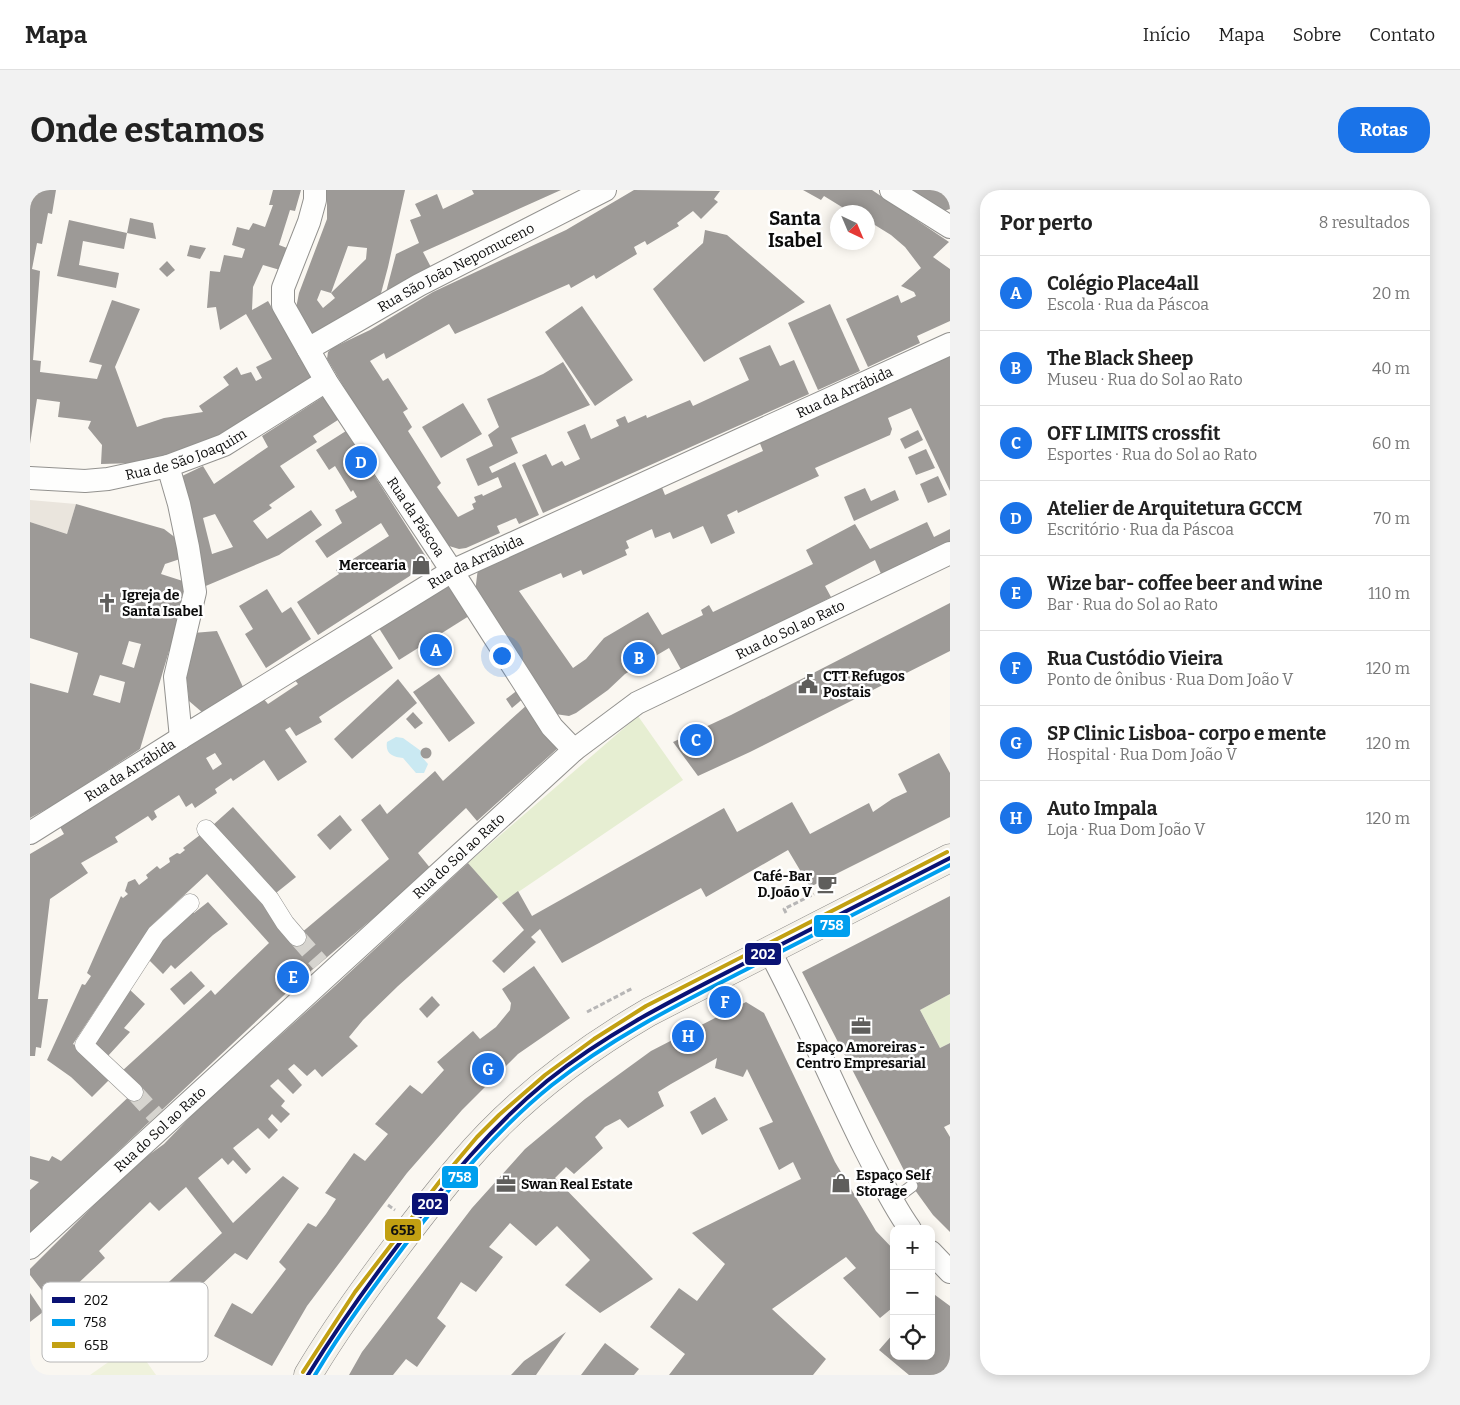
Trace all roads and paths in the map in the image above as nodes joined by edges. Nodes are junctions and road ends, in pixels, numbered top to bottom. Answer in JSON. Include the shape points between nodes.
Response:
{"nodes":[{"id":1,"x":315,"y":190,"type":"edge"},
{"id":2,"x":606,"y":190,"type":"edge"},
{"id":3,"x":891,"y":190,"type":"edge"},
{"id":4,"x":950,"y":227,"type":"edge"},
{"id":5,"x":950,"y":344,"type":"edge"},
{"id":6,"x":308,"y":349,"type":"junction"},
{"id":7,"x":326,"y":381,"type":"junction"},
{"id":8,"x":168,"y":466,"type":"junction"},
{"id":9,"x":30,"y":478,"type":"edge"},
{"id":10,"x":950,"y":553,"type":"edge"},
{"id":11,"x":452,"y":571,"type":"junction"},
{"id":12,"x":181,"y":738,"type":"junction"},
{"id":13,"x":574,"y":750,"type":"junction"},
{"id":14,"x":206,"y":829,"type":"dead end"},
{"id":15,"x":30,"y":833,"type":"edge"},
{"id":16,"x":950,"y":858,"type":"edge"},
{"id":17,"x":190,"y":903,"type":"dead end"},
{"id":18,"x":297,"y":937,"type":"tunnel mouth"},
{"id":19,"x":769,"y":950,"type":"junction"},
{"id":20,"x":633,"y":988,"type":"dead end"},
{"id":21,"x":587,"y":1012,"type":"dead end"},
{"id":22,"x":134,"y":1092,"type":"tunnel mouth"},
{"id":23,"x":912,"y":1186,"type":"dead end"},
{"id":24,"x":892,"y":1201,"type":"junction"},
{"id":25,"x":907,"y":1225,"type":"edge"},
{"id":26,"x":30,"y":1248,"type":"edge"},
{"id":27,"x":935,"y":1256,"type":"edge"},
{"id":28,"x":950,"y":1272,"type":"edge"},
{"id":29,"x":308,"y":1375,"type":"edge"}],
"edges":[{"from":1,"to":6,"type":"street","name":"Rua da Páscoa","via":[[309,222],[283,288],[283,305]]},
{"from":2,"to":6,"type":"street","name":"Rua São João Nepomuceno","via":[[419,285]]},
{"from":3,"to":4,"type":"street"},
{"from":5,"to":11,"type":"street","name":"Rua da Arrábida"},
{"from":6,"to":7,"type":"street","name":"Rua da Páscoa"},
{"from":7,"to":8,"type":"street","name":"Rua de São Joaquim","via":[[224,445]]},
{"from":7,"to":11,"type":"street","name":"Rua da Páscoa"},
{"from":8,"to":9,"type":"street","name":"Rua de São Joaquim","via":[[85,481]]},
{"from":8,"to":12,"type":"street","via":[[179,504],[195,592],[175,677]]},
{"from":10,"to":13,"type":"street","name":"Rua do Sol ao Rato","via":[[637,703]]},
{"from":11,"to":12,"type":"street","name":"Rua da Arrábida"},
{"from":11,"to":13,"type":"street","name":"Rua da Páscoa","via":[[552,727]]},
{"from":12,"to":15,"type":"street","name":"Rua da Arrábida"},
{"from":13,"to":26,"type":"street","name":"Rua do Sol ao Rato","via":[[325,969],[160,1120]]},
{"from":14,"to":18,"type":"street","via":[[270,899]]},
{"from":16,"to":19,"type":"main road"},
{"from":17,"to":22,"type":"street","via":[[156,934],[84,1045]]},
{"from":19,"to":24,"type":"street"},
{"from":19,"to":29,"type":"main road","via":[[618,1030],[530,1095],[462,1163],[421,1214],[350,1309]]},
{"from":20,"to":21,"type":"path"},
{"from":23,"to":24,"type":"lane"},
{"from":24,"to":25,"type":"street"},
{"from":27,"to":28,"type":"street"}]}
